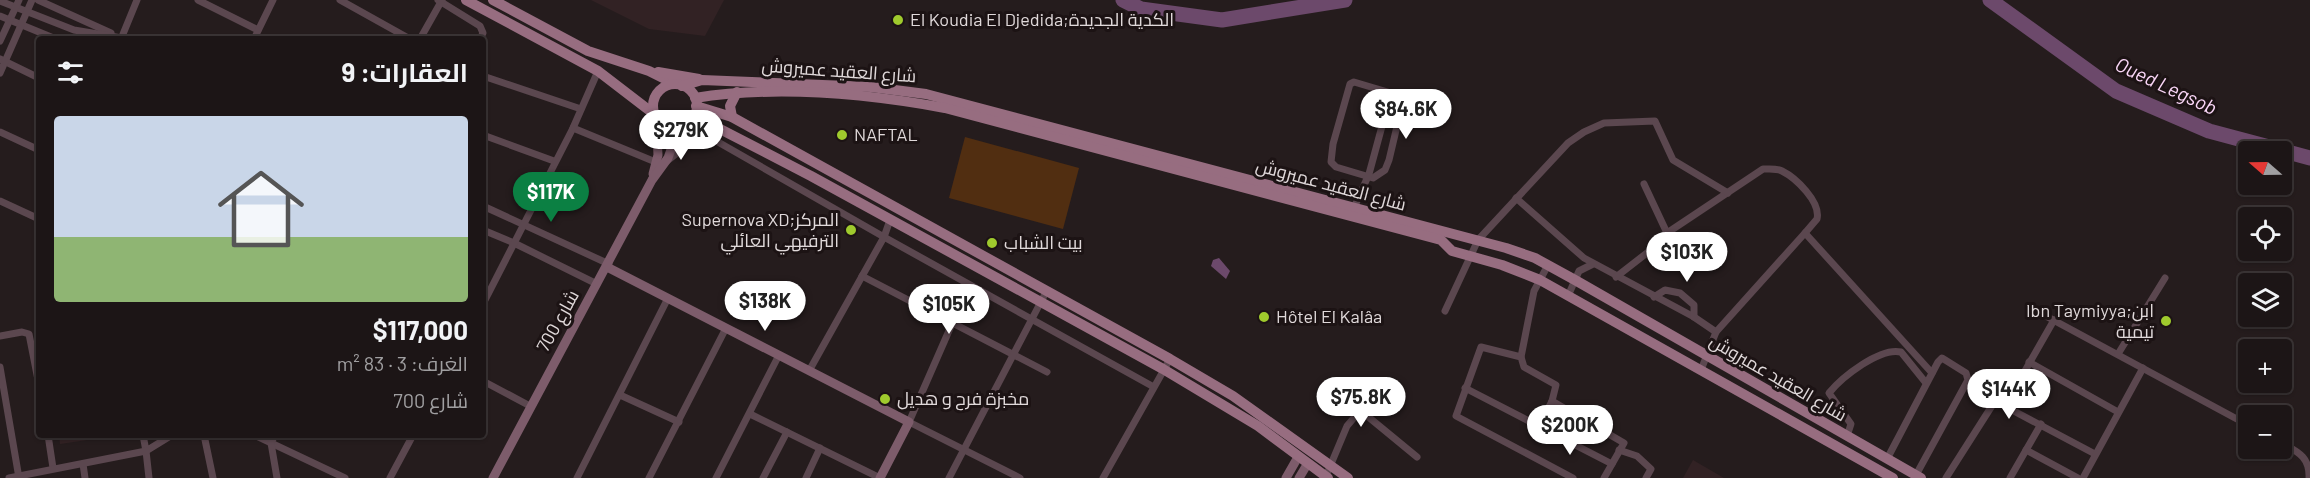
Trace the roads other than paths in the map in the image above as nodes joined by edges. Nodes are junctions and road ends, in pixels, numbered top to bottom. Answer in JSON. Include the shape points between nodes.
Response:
{"nodes":[{"id":1,"x":19,"y":0,"type":"edge"},
{"id":2,"x":32,"y":0,"type":"edge"},
{"id":3,"x":38,"y":0,"type":"edge"},
{"id":4,"x":137,"y":0,"type":"edge"},
{"id":5,"x":198,"y":0,"type":"edge"},
{"id":6,"x":273,"y":0,"type":"edge"},
{"id":7,"x":340,"y":0,"type":"edge"},
{"id":8,"x":466,"y":0,"type":"edge"},
{"id":9,"x":493,"y":0,"type":"edge"},
{"id":10,"x":0,"y":1,"type":"edge"},
{"id":11,"x":440,"y":1,"type":"edge"},
{"id":12,"x":357,"y":4,"type":"edge"},
{"id":13,"x":15,"y":8,"type":"junction"},
{"id":14,"x":26,"y":13,"type":"junction"},
{"id":15,"x":0,"y":16,"type":"edge"},
{"id":16,"x":9,"y":20,"type":"junction"},
{"id":17,"x":20,"y":27,"type":"junction"},
{"id":18,"x":258,"y":30,"type":"junction"},
{"id":19,"x":47,"y":36,"type":"edge"},
{"id":20,"x":106,"y":36,"type":"edge"},
{"id":21,"x":116,"y":36,"type":"edge"},
{"id":22,"x":123,"y":36,"type":"edge"},
{"id":23,"x":255,"y":36,"type":"edge"},
{"id":24,"x":405,"y":36,"type":"edge"},
{"id":25,"x":422,"y":36,"type":"edge"},
{"id":26,"x":482,"y":36,"type":"edge"},
{"id":27,"x":0,"y":40,"type":"edge"},
{"id":28,"x":3,"y":60,"type":"edge"},
{"id":29,"x":598,"y":71,"type":"junction"},
{"id":30,"x":649,"y":71,"type":"junction"},
{"id":31,"x":0,"y":73,"type":"edge"},
{"id":32,"x":36,"y":76,"type":"edge"},
{"id":33,"x":486,"y":77,"type":"edge"},
{"id":34,"x":702,"y":80,"type":"junction"},
{"id":35,"x":679,"y":85,"type":"junction"},
{"id":36,"x":737,"y":92,"type":"junction"},
{"id":37,"x":1391,"y":93,"type":"junction"},
{"id":38,"x":696,"y":102,"type":"junction"},
{"id":39,"x":581,"y":109,"type":"junction"},
{"id":40,"x":655,"y":116,"type":"junction"},
{"id":41,"x":732,"y":117,"type":"junction"},
{"id":42,"x":693,"y":118,"type":"junction"},
{"id":43,"x":573,"y":128,"type":"junction"},
{"id":44,"x":678,"y":128,"type":"junction"},
{"id":45,"x":0,"y":132,"type":"edge"},
{"id":46,"x":486,"y":136,"type":"edge"},
{"id":47,"x":36,"y":149,"type":"edge"},
{"id":48,"x":554,"y":160,"type":"junction"},
{"id":49,"x":659,"y":164,"type":"junction"},
{"id":50,"x":1196,"y":170,"type":"junction"},
{"id":51,"x":1368,"y":178,"type":"junction"},
{"id":52,"x":1644,"y":184,"type":"dead end"},
{"id":53,"x":1728,"y":193,"type":"junction"},
{"id":54,"x":1516,"y":198,"type":"junction"},
{"id":55,"x":0,"y":201,"type":"edge"},
{"id":56,"x":486,"y":207,"type":"edge"},
{"id":57,"x":1352,"y":213,"type":"junction"},
{"id":58,"x":36,"y":218,"type":"edge"},
{"id":59,"x":890,"y":220,"type":"junction"},
{"id":60,"x":523,"y":223,"type":"junction"},
{"id":61,"x":486,"y":231,"type":"edge"},
{"id":62,"x":1667,"y":233,"type":"junction"},
{"id":63,"x":1805,"y":233,"type":"junction"},
{"id":64,"x":884,"y":237,"type":"junction"},
{"id":65,"x":1478,"y":240,"type":"junction"},
{"id":66,"x":514,"y":243,"type":"junction"},
{"id":67,"x":1576,"y":252,"type":"junction"},
{"id":68,"x":1470,"y":256,"type":"junction"},
{"id":69,"x":1593,"y":264,"type":"junction"},
{"id":70,"x":1548,"y":265,"type":"junction"},
{"id":71,"x":608,"y":266,"type":"junction"},
{"id":72,"x":862,"y":276,"type":"junction"},
{"id":73,"x":1577,"y":276,"type":"junction"},
{"id":74,"x":1616,"y":277,"type":"junction"},
{"id":75,"x":2165,"y":278,"type":"dead end"},
{"id":76,"x":1540,"y":280,"type":"junction"},
{"id":77,"x":597,"y":284,"type":"junction"},
{"id":78,"x":969,"y":285,"type":"junction"},
{"id":79,"x":1046,"y":292,"type":"junction"},
{"id":80,"x":1568,"y":296,"type":"junction"},
{"id":81,"x":1654,"y":297,"type":"junction"},
{"id":82,"x":486,"y":298,"type":"edge"},
{"id":83,"x":667,"y":300,"type":"junction"},
{"id":84,"x":1042,"y":303,"type":"junction"},
{"id":85,"x":2033,"y":309,"type":"dead end"},
{"id":86,"x":1445,"y":311,"type":"dead end"},
{"id":87,"x":1694,"y":317,"type":"junction"},
{"id":88,"x":1033,"y":320,"type":"junction"},
{"id":89,"x":2054,"y":320,"type":"junction"},
{"id":90,"x":952,"y":322,"type":"junction"},
{"id":91,"x":726,"y":328,"type":"junction"},
{"id":92,"x":1716,"y":332,"type":"junction"},
{"id":93,"x":0,"y":336,"type":"edge"},
{"id":94,"x":36,"y":342,"type":"edge"},
{"id":95,"x":2118,"y":354,"type":"junction"},
{"id":96,"x":779,"y":355,"type":"junction"},
{"id":97,"x":1014,"y":356,"type":"junction"},
{"id":98,"x":1521,"y":357,"type":"junction"},
{"id":99,"x":1170,"y":358,"type":"junction"},
{"id":100,"x":1708,"y":358,"type":"junction"},
{"id":101,"x":2029,"y":362,"type":"junction"},
{"id":102,"x":0,"y":367,"type":"edge"},
{"id":103,"x":2143,"y":368,"type":"junction"},
{"id":104,"x":1163,"y":369,"type":"junction"},
{"id":105,"x":1701,"y":370,"type":"junction"},
{"id":106,"x":809,"y":371,"type":"junction"},
{"id":107,"x":1047,"y":372,"type":"dead end"},
{"id":108,"x":1932,"y":373,"type":"junction"},
{"id":109,"x":1743,"y":378,"type":"junction"},
{"id":110,"x":486,"y":383,"type":"edge"},
{"id":111,"x":1926,"y":383,"type":"junction"},
{"id":112,"x":1152,"y":386,"type":"junction"},
{"id":113,"x":1465,"y":388,"type":"junction"},
{"id":114,"x":1736,"y":392,"type":"junction"},
{"id":115,"x":620,"y":395,"type":"junction"},
{"id":116,"x":1552,"y":401,"type":"junction"},
{"id":117,"x":2006,"y":405,"type":"junction"},
{"id":118,"x":530,"y":406,"type":"junction"},
{"id":119,"x":2118,"y":412,"type":"junction"},
{"id":120,"x":750,"y":414,"type":"junction"},
{"id":121,"x":2238,"y":420,"type":"edge"},
{"id":122,"x":679,"y":422,"type":"junction"},
{"id":123,"x":909,"y":422,"type":"junction"},
{"id":124,"x":2041,"y":424,"type":"junction"},
{"id":125,"x":1539,"y":426,"type":"junction"},
{"id":126,"x":787,"y":432,"type":"junction"},
{"id":127,"x":1847,"y":436,"type":"junction"},
{"id":128,"x":48,"y":438,"type":"edge"},
{"id":129,"x":144,"y":438,"type":"edge"},
{"id":130,"x":167,"y":438,"type":"edge"},
{"id":131,"x":205,"y":438,"type":"edge"},
{"id":132,"x":260,"y":438,"type":"edge"},
{"id":133,"x":274,"y":438,"type":"edge"},
{"id":134,"x":409,"y":438,"type":"edge"},
{"id":135,"x":271,"y":443,"type":"junction"},
{"id":136,"x":820,"y":448,"type":"junction"},
{"id":137,"x":2292,"y":449,"type":"edge"},
{"id":138,"x":963,"y":450,"type":"junction"},
{"id":139,"x":1619,"y":450,"type":"junction"},
{"id":140,"x":2026,"y":450,"type":"junction"},
{"id":141,"x":146,"y":451,"type":"junction"},
{"id":142,"x":2095,"y":454,"type":"junction"},
{"id":143,"x":1417,"y":456,"type":"dead end"},
{"id":144,"x":1887,"y":459,"type":"junction"},
{"id":145,"x":1303,"y":460,"type":"junction"},
{"id":146,"x":82,"y":464,"type":"junction"},
{"id":147,"x":1612,"y":464,"type":"junction"},
{"id":148,"x":1332,"y":466,"type":"junction"},
{"id":149,"x":53,"y":468,"type":"junction"},
{"id":150,"x":1918,"y":476,"type":"edge"},
{"id":151,"x":19,"y":477,"type":"edge"},
{"id":152,"x":1327,"y":477,"type":"edge"},
{"id":153,"x":9,"y":478,"type":"edge"},
{"id":154,"x":85,"y":478,"type":"edge"},
{"id":155,"x":149,"y":478,"type":"edge"},
{"id":156,"x":213,"y":478,"type":"edge"},
{"id":157,"x":277,"y":478,"type":"edge"},
{"id":158,"x":345,"y":478,"type":"edge"},
{"id":159,"x":390,"y":478,"type":"edge"},
{"id":160,"x":493,"y":478,"type":"edge"},
{"id":161,"x":577,"y":478,"type":"edge"},
{"id":162,"x":649,"y":478,"type":"edge"},
{"id":163,"x":716,"y":478,"type":"edge"},
{"id":164,"x":763,"y":478,"type":"edge"},
{"id":165,"x":806,"y":478,"type":"edge"},
{"id":166,"x":880,"y":478,"type":"edge"},
{"id":167,"x":949,"y":478,"type":"edge"},
{"id":168,"x":1020,"y":478,"type":"edge"},
{"id":169,"x":1103,"y":478,"type":"edge"},
{"id":170,"x":1286,"y":478,"type":"edge"},
{"id":171,"x":1299,"y":478,"type":"edge"},
{"id":172,"x":1348,"y":478,"type":"edge"},
{"id":173,"x":1573,"y":478,"type":"edge"},
{"id":174,"x":1604,"y":478,"type":"edge"},
{"id":175,"x":1646,"y":478,"type":"edge"},
{"id":176,"x":1893,"y":478,"type":"edge"},
{"id":177,"x":1946,"y":478,"type":"edge"},
{"id":178,"x":2010,"y":478,"type":"edge"},
{"id":179,"x":2078,"y":478,"type":"edge"},
{"id":180,"x":2083,"y":478,"type":"edge"},
{"id":181,"x":2309,"y":478,"type":"edge"}],
"edges":[{"from":1,"to":13,"type":"street"},
{"from":2,"to":14,"type":"street"},
{"from":3,"to":21,"type":"street"},
{"from":4,"to":22,"type":"street"},
{"from":5,"to":18,"type":"street"},
{"from":6,"to":18,"type":"street"},
{"from":7,"to":12,"type":"street"},
{"from":8,"to":29,"type":"main road"},
{"from":9,"to":30,"type":"main road","via":[[588,51]]},
{"from":10,"to":13,"type":"street"},
{"from":11,"to":25,"type":"street"},
{"from":11,"to":26,"type":"street","via":[[480,26]]},
{"from":12,"to":24,"type":"street"},
{"from":13,"to":14,"type":"street"},
{"from":13,"to":16,"type":"street"},
{"from":14,"to":17,"type":"street"},
{"from":14,"to":20,"type":"street","via":[[74,30]]},
{"from":15,"to":16,"type":"street"},
{"from":16,"to":17,"type":"street"},
{"from":16,"to":27,"type":"street"},
{"from":17,"to":19,"type":"street"},
{"from":17,"to":28,"type":"street"},
{"from":18,"to":23,"type":"street"},
{"from":28,"to":31,"type":"street"},
{"from":28,"to":32,"type":"street"},
{"from":29,"to":39,"type":"street"},
{"from":29,"to":40,"type":"main road"},
{"from":30,"to":34,"type":"main road"},
{"from":30,"to":35,"type":"main road"},
{"from":33,"to":39,"type":"street"},
{"from":34,"to":35,"type":"main road","name":"شارع العقيد عميروش"},
{"from":34,"to":50,"type":"main road","name":"شارع العقيد عميروش","via":[[871,87],[926,94]]},
{"from":35,"to":38,"type":"main road"},
{"from":35,"to":40,"type":"main road","via":[[661,89],[657,94]]},
{"from":36,"to":38,"type":"main road","name":"شارع العقيد عميروش"},
{"from":36,"to":41,"type":"main road","via":[[730,106]]},
{"from":36,"to":50,"type":"main road","name":"شارع العقيد عميروش","via":[[856,95],[907,101]]},
{"from":37,"to":51,"type":"street"},
{"from":37,"to":51,"type":"street","via":[[1402,98],[1404,104],[1389,160],[1379,175]]},
{"from":37,"to":51,"type":"street","via":[[1350,84],[1339,120],[1331,162]]},
{"from":38,"to":41,"type":"main road"},
{"from":38,"to":42,"type":"main road"},
{"from":39,"to":43,"type":"street"},
{"from":40,"to":44,"type":"main road","via":[[668,127]]},
{"from":40,"to":49,"type":"main road"},
{"from":41,"to":79,"type":"main road"},
{"from":42,"to":44,"type":"main road"},
{"from":42,"to":59,"type":"main road"},
{"from":43,"to":48,"type":"street"},
{"from":43,"to":49,"type":"street"},
{"from":44,"to":49,"type":"main road","via":[[673,148]]},
{"from":45,"to":47,"type":"street"},
{"from":46,"to":48,"type":"street"},
{"from":48,"to":60,"type":"street"},
{"from":49,"to":64,"type":"street","via":[[695,139],[706,136]]},
{"from":49,"to":71,"type":"main road","name":"شارع 700"},
{"from":50,"to":57,"type":"main road","name":"شارع العقيد عميروش"},
{"from":51,"to":57,"type":"street"},
{"from":52,"to":62,"type":"street"},
{"from":53,"to":54,"type":"street","via":[[1673,160],[1652,120],[1604,123],[1584,132],[1568,143]]},
{"from":53,"to":62,"type":"street"},
{"from":53,"to":63,"type":"street","via":[[1763,169],[1782,171],[1816,206],[1817,219]]},
{"from":54,"to":65,"type":"street"},
{"from":54,"to":67,"type":"street"},
{"from":55,"to":58,"type":"street"},
{"from":56,"to":60,"type":"street"},
{"from":57,"to":65,"type":"main road","name":"شارع العقيد عميروش"},
{"from":57,"to":68,"type":"main road","name":"شارع العقيد عميروش","via":[[1441,240],[1452,251]]},
{"from":59,"to":64,"type":"street"},
{"from":59,"to":84,"type":"main road"},
{"from":60,"to":66,"type":"street"},
{"from":60,"to":71,"type":"street"},
{"from":61,"to":66,"type":"street"},
{"from":62,"to":74,"type":"street"},
{"from":63,"to":92,"type":"street"},
{"from":63,"to":108,"type":"street"},
{"from":64,"to":72,"type":"street"},
{"from":64,"to":78,"type":"street"},
{"from":65,"to":68,"type":"street"},
{"from":65,"to":70,"type":"main road","name":"شارع العقيد عميروش"},
{"from":66,"to":77,"type":"street"},
{"from":66,"to":82,"type":"street"},
{"from":67,"to":69,"type":"street"},
{"from":67,"to":73,"type":"street"},
{"from":68,"to":76,"type":"main road","name":"شارع العقيد عميروش"},
{"from":68,"to":86,"type":"street"},
{"from":69,"to":73,"type":"street"},
{"from":69,"to":74,"type":"street"},
{"from":70,"to":73,"type":"main road","name":"شارع العقيد عميروش"},
{"from":70,"to":76,"type":"street"},
{"from":71,"to":77,"type":"main road","name":"شارع 700"},
{"from":71,"to":83,"type":"main road"},
{"from":72,"to":90,"type":"street"},
{"from":72,"to":106,"type":"street"},
{"from":73,"to":80,"type":"street"},
{"from":73,"to":100,"type":"main road","name":"شارع العقيد عميروش"},
{"from":74,"to":81,"type":"street"},
{"from":75,"to":95,"type":"street"},
{"from":76,"to":80,"type":"main road","name":"شارع العقيد عميروش"},
{"from":76,"to":98,"type":"street","via":[[1534,291]]},
{"from":77,"to":118,"type":"main road","name":"شارع 700"},
{"from":78,"to":88,"type":"street"},
{"from":78,"to":90,"type":"street"},
{"from":79,"to":84,"type":"street"},
{"from":79,"to":99,"type":"main road"},
{"from":80,"to":105,"type":"main road","name":"شارع العقيد عميروش"},
{"from":81,"to":87,"type":"street"},
{"from":81,"to":87,"type":"street","via":[[1665,290],[1680,293],[1694,305]]},
{"from":83,"to":91,"type":"main road"},
{"from":83,"to":115,"type":"street"},
{"from":84,"to":88,"type":"street"},
{"from":84,"to":104,"type":"main road"},
{"from":85,"to":89,"type":"street"},
{"from":87,"to":92,"type":"street"},
{"from":88,"to":97,"type":"street"},
{"from":88,"to":112,"type":"street"},
{"from":89,"to":95,"type":"street"},
{"from":89,"to":101,"type":"street"},
{"from":90,"to":97,"type":"street"},
{"from":90,"to":123,"type":"street"},
{"from":91,"to":96,"type":"main road"},
{"from":91,"to":122,"type":"street"},
{"from":92,"to":100,"type":"street"},
{"from":93,"to":94,"type":"street","via":[[26,332]]},
{"from":95,"to":103,"type":"street"},
{"from":96,"to":106,"type":"main road"},
{"from":96,"to":120,"type":"street"},
{"from":97,"to":107,"type":"street"},
{"from":97,"to":138,"type":"street"},
{"from":98,"to":113,"type":"street","via":[[1480,347]]},
{"from":98,"to":116,"type":"street","via":[[1524,367],[1556,386]]},
{"from":99,"to":104,"type":"street"},
{"from":99,"to":148,"type":"main road","via":[[1233,396]]},
{"from":100,"to":105,"type":"street"},
{"from":100,"to":109,"type":"main road","name":"شارع العقيد عميروش"},
{"from":101,"to":117,"type":"street"},
{"from":101,"to":119,"type":"street"},
{"from":102,"to":151,"type":"street"},
{"from":103,"to":119,"type":"street"},
{"from":103,"to":121,"type":"street"},
{"from":104,"to":112,"type":"street"},
{"from":104,"to":145,"type":"main road","via":[[1258,426]]},
{"from":105,"to":114,"type":"main road","name":"شارع العقيد عميروش"},
{"from":106,"to":123,"type":"main road"},
{"from":108,"to":111,"type":"street"},
{"from":108,"to":150,"type":"street","via":[[1944,358],[1966,373],[1968,380]]},
{"from":109,"to":114,"type":"main road"},
{"from":109,"to":127,"type":"main road","name":"شارع العقيد عميروش"},
{"from":110,"to":118,"type":"street"},
{"from":111,"to":127,"type":"street","via":[[1901,352],[1887,351],[1869,360],[1829,393],[1851,424]]},
{"from":111,"to":144,"type":"street"},
{"from":112,"to":169,"type":"street"},
{"from":113,"to":125,"type":"street"},
{"from":113,"to":173,"type":"street","via":[[1456,416]]},
{"from":114,"to":176,"type":"main road","name":"شارع العقيد عميروش"},
{"from":115,"to":122,"type":"street"},
{"from":115,"to":161,"type":"street"},
{"from":116,"to":125,"type":"street"},
{"from":116,"to":139,"type":"street","via":[[1624,443]]},
{"from":117,"to":124,"type":"street"},
{"from":117,"to":177,"type":"street","via":[[1998,400],[1993,403]]},
{"from":118,"to":160,"type":"main road","name":"شارع 700"},
{"from":119,"to":142,"type":"street"},
{"from":120,"to":126,"type":"street"},
{"from":120,"to":163,"type":"street"},
{"from":122,"to":162,"type":"street"},
{"from":123,"to":138,"type":"street"},
{"from":123,"to":166,"type":"main road"},
{"from":124,"to":140,"type":"street"},
{"from":124,"to":142,"type":"street"},
{"from":125,"to":147,"type":"street"},
{"from":126,"to":136,"type":"street"},
{"from":126,"to":164,"type":"street"},
{"from":127,"to":144,"type":"main road","name":"شارع العقيد عميروش"},
{"from":128,"to":149,"type":"street"},
{"from":129,"to":141,"type":"street"},
{"from":130,"to":141,"type":"street"},
{"from":131,"to":156,"type":"street"},
{"from":132,"to":135,"type":"street"},
{"from":133,"to":135,"type":"street"},
{"from":134,"to":159,"type":"street"},
{"from":135,"to":157,"type":"street"},
{"from":135,"to":158,"type":"street"},
{"from":136,"to":165,"type":"street"},
{"from":136,"to":166,"type":"street"},
{"from":137,"to":181,"type":"street","via":[[2303,455]]},
{"from":138,"to":167,"type":"street"},
{"from":138,"to":168,"type":"street"},
{"from":139,"to":147,"type":"street"},
{"from":139,"to":175,"type":"street","via":[[1637,456],[1651,469]]},
{"from":140,"to":178,"type":"street"},
{"from":140,"to":179,"type":"street"},
{"from":141,"to":146,"type":"street"},
{"from":141,"to":155,"type":"street"},
{"from":142,"to":180,"type":"street"},
{"from":143,"to":148,"type":"street","via":[[1366,415],[1358,413],[1347,426]]},
{"from":144,"to":150,"type":"main road","name":"شارع العقيد عميروش"},
{"from":145,"to":152,"type":"main road"},
{"from":145,"to":170,"type":"main road"},
{"from":145,"to":171,"type":"main road"},
{"from":146,"to":149,"type":"street"},
{"from":146,"to":154,"type":"street"},
{"from":147,"to":174,"type":"street"},
{"from":148,"to":152,"type":"street"},
{"from":148,"to":172,"type":"main road"},
{"from":149,"to":151,"type":"street"},
{"from":151,"to":153,"type":"street"}]}
